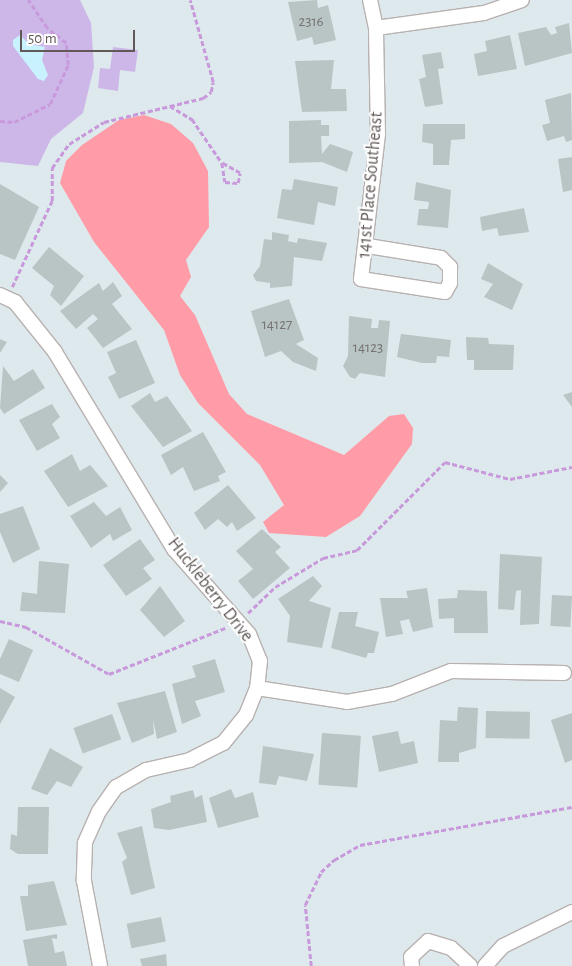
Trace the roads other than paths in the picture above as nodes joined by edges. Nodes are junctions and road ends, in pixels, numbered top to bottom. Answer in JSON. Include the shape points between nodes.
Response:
{"nodes":[{"id":1,"x":370,"y":0,"type":"edge"},
{"id":2,"x":522,"y":0,"type":"edge"},
{"id":3,"x":376,"y":28,"type":"junction"},
{"id":4,"x":368,"y":246,"type":"junction"},
{"id":5,"x":4,"y":296,"type":"edge"},
{"id":6,"x":564,"y":673,"type":"dead end"},
{"id":7,"x":257,"y":688,"type":"junction"},
{"id":8,"x":572,"y":912,"type":"edge"},
{"id":9,"x":100,"y":966,"type":"edge"},
{"id":10,"x":412,"y":966,"type":"edge"},
{"id":11,"x":470,"y":966,"type":"edge"},
{"id":12,"x":485,"y":966,"type":"edge"}],
"edges":[{"from":1,"to":3,"type":"street","name":"141st Place Southeast"},
{"from":2,"to":3,"type":"street","via":[[484,13]]},
{"from":3,"to":4,"type":"street","name":"141st Place Southeast","via":[[378,134]]},
{"from":4,"to":4,"type":"street","name":"141st Place Southeast","via":[[362,279],[445,292],[450,283],[450,267],[441,258]]},
{"from":5,"to":7,"type":"street","name":"Huckleberry Drive","via":[[55,352],[174,549],[249,634],[260,661]]},
{"from":6,"to":7,"type":"street","via":[[451,671],[392,694],[347,702]]},
{"from":7,"to":9,"type":"street","name":"Huckleberry Drive","via":[[246,715],[224,743],[190,760],[139,774],[116,787],[99,811],[85,843],[84,881]]},
{"from":8,"to":12,"type":"street","via":[[503,946]]},
{"from":10,"to":11,"type":"street","via":[[411,958],[428,941],[451,948]]}]}
